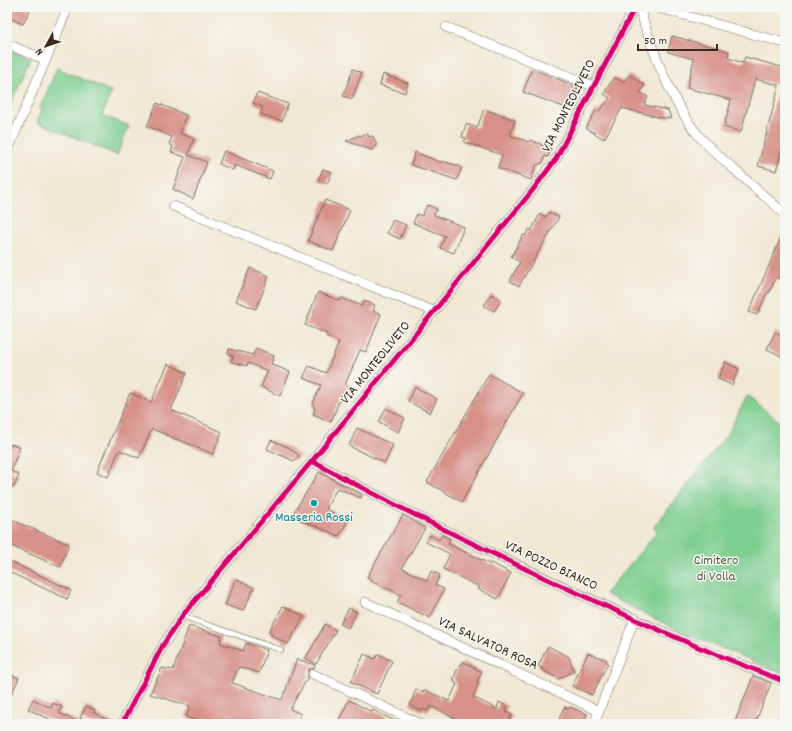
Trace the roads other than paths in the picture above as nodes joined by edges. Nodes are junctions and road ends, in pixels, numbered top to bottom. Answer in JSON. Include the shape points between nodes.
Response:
{"nodes":[{"id":1,"x":68,"y":7,"type":"edge"},
{"id":2,"x":635,"y":7,"type":"edge"},
{"id":3,"x":639,"y":7,"type":"edge"},
{"id":4,"x":655,"y":7,"type":"edge"},
{"id":5,"x":446,"y":27,"type":"dead end"},
{"id":6,"x":785,"y":43,"type":"edge"},
{"id":7,"x":7,"y":44,"type":"edge"},
{"id":8,"x":46,"y":60,"type":"junction"},
{"id":9,"x":593,"y":86,"type":"junction"},
{"id":10,"x":7,"y":152,"type":"edge"},
{"id":11,"x":173,"y":206,"type":"dead end"},
{"id":12,"x":785,"y":214,"type":"edge"},
{"id":13,"x":433,"y":312,"type":"junction"},
{"id":14,"x":312,"y":461,"type":"junction"},
{"id":15,"x":365,"y":602,"type":"dead end"},
{"id":16,"x":182,"y":616,"type":"junction"},
{"id":17,"x":635,"y":618,"type":"junction"},
{"id":18,"x":281,"y":650,"type":"dead end"},
{"id":19,"x":313,"y":674,"type":"dead end"},
{"id":20,"x":785,"y":682,"type":"edge"},
{"id":21,"x":599,"y":711,"type":"junction"},
{"id":22,"x":122,"y":724,"type":"edge"},
{"id":23,"x":422,"y":724,"type":"edge"},
{"id":24,"x":594,"y":724,"type":"edge"}],
"edges":[{"from":1,"to":8,"type":"street"},
{"from":2,"to":9,"type":"street","name":"VIA MONTEOLIVETO"},
{"from":3,"to":12,"type":"street","via":[[661,68],[688,121],[713,151]]},
{"from":4,"to":6,"type":"street"},
{"from":5,"to":9,"type":"street"},
{"from":7,"to":8,"type":"street"},
{"from":8,"to":10,"type":"street"},
{"from":9,"to":13,"type":"street","name":"VIA MONTEOLIVETO","via":[[556,159]]},
{"from":11,"to":13,"type":"street"},
{"from":13,"to":14,"type":"street","name":"VIA MONTEOLIVETO"},
{"from":14,"to":16,"type":"street","name":"VIA MONTEOLIVETO"},
{"from":14,"to":17,"type":"street","name":"VIA POZZO BIANCO","via":[[455,535]]},
{"from":15,"to":21,"type":"street","name":"VIA SALVATOR ROSA"},
{"from":16,"to":18,"type":"lane"},
{"from":16,"to":22,"type":"street","name":"VIA MONTEOLIVETO","via":[[163,645]]},
{"from":17,"to":20,"type":"street","name":"VIA POZZO BIANCO"},
{"from":17,"to":21,"type":"street"},
{"from":19,"to":23,"type":"street"},
{"from":21,"to":24,"type":"street"}]}
